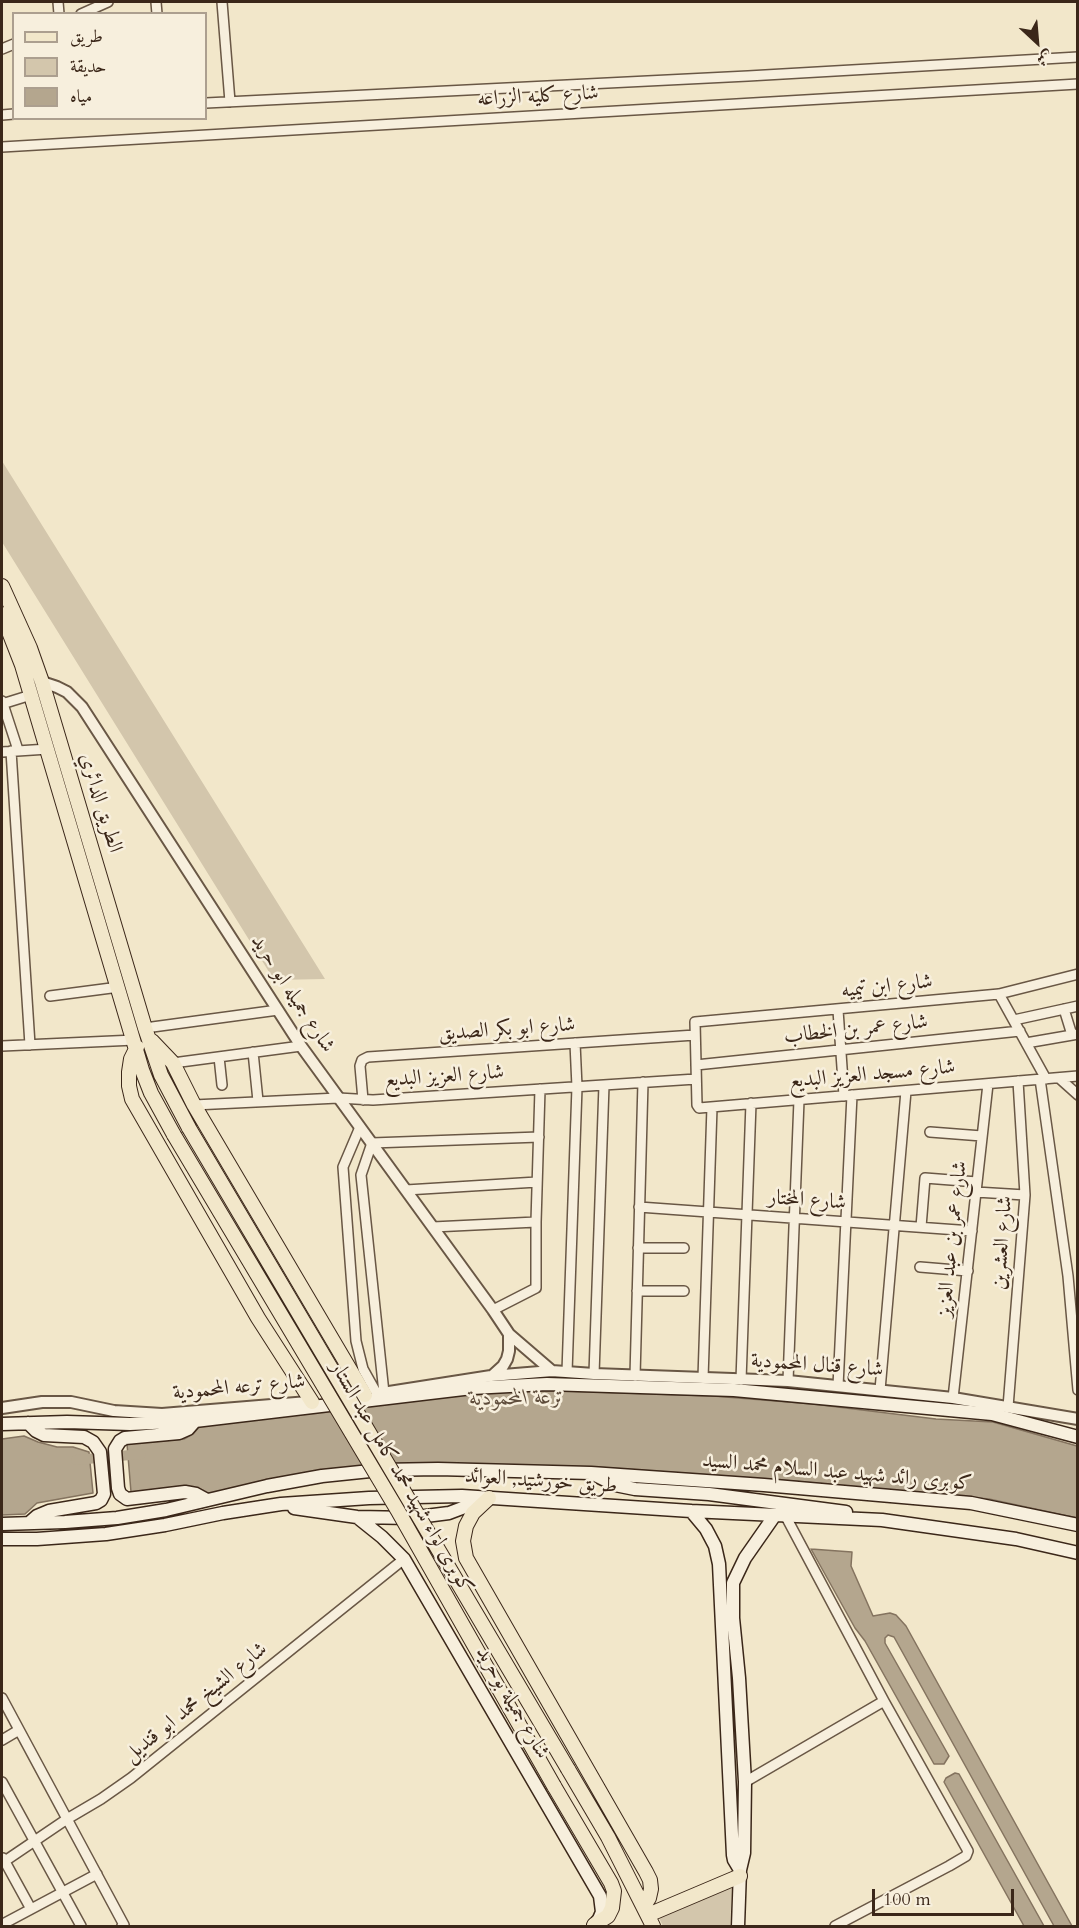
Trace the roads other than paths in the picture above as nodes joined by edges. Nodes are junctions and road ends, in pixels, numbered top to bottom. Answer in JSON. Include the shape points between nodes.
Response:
{"nodes":[{"id":1,"x":108,"y":2,"type":"edge"},
{"id":2,"x":222,"y":2,"type":"edge"},
{"id":3,"x":86,"y":12,"type":"edge"},
{"id":4,"x":1077,"y":57,"type":"edge"},
{"id":5,"x":1077,"y":84,"type":"edge"},
{"id":6,"x":230,"y":102,"type":"junction"},
{"id":7,"x":207,"y":103,"type":"edge"},
{"id":8,"x":2,"y":147,"type":"edge"},
{"id":9,"x":2,"y":586,"type":"edge"},
{"id":10,"x":2,"y":614,"type":"edge"},
{"id":11,"x":42,"y":682,"type":"junction"},
{"id":12,"x":31,"y":695,"type":"junction"},
{"id":13,"x":2,"y":703,"type":"edge"},
{"id":14,"x":48,"y":749,"type":"junction"},
{"id":15,"x":10,"y":751,"type":"edge"},
{"id":16,"x":1077,"y":974,"type":"edge"},
{"id":17,"x":119,"y":987,"type":"junction"},
{"id":18,"x":999,"y":994,"type":"junction"},
{"id":19,"x":50,"y":996,"type":"dead end"},
{"id":20,"x":1077,"y":1006,"type":"edge"},
{"id":21,"x":1064,"y":1009,"type":"junction"},
{"id":22,"x":278,"y":1010,"type":"junction"},
{"id":23,"x":838,"y":1010,"type":"junction"},
{"id":24,"x":1014,"y":1020,"type":"junction"},
{"id":25,"x":1020,"y":1031,"type":"junction"},
{"id":26,"x":695,"y":1035,"type":"junction"},
{"id":27,"x":1075,"y":1035,"type":"edge"},
{"id":28,"x":141,"y":1038,"type":"junction"},
{"id":29,"x":575,"y":1043,"type":"junction"},
{"id":30,"x":1026,"y":1043,"type":"junction"},
{"id":31,"x":30,"y":1045,"type":"junction"},
{"id":32,"x":2,"y":1046,"type":"edge"},
{"id":33,"x":301,"y":1046,"type":"junction"},
{"id":34,"x":841,"y":1050,"type":"junction"},
{"id":35,"x":253,"y":1052,"type":"junction"},
{"id":36,"x":219,"y":1057,"type":"junction"},
{"id":37,"x":173,"y":1063,"type":"junction"},
{"id":38,"x":696,"y":1065,"type":"junction"},
{"id":39,"x":1077,"y":1076,"type":"edge"},
{"id":40,"x":1059,"y":1078,"type":"junction"},
{"id":41,"x":696,"y":1079,"type":"junction"},
{"id":42,"x":1043,"y":1079,"type":"junction"},
{"id":43,"x":1018,"y":1081,"type":"junction"},
{"id":44,"x":642,"y":1082,"type":"junction"},
{"id":45,"x":988,"y":1084,"type":"junction"},
{"id":46,"x":222,"y":1085,"type":"dead end"},
{"id":47,"x":604,"y":1085,"type":"junction"},
{"id":48,"x":577,"y":1086,"type":"junction"},
{"id":49,"x":540,"y":1089,"type":"junction"},
{"id":50,"x":906,"y":1090,"type":"junction"},
{"id":51,"x":848,"y":1095,"type":"junction"},
{"id":52,"x":1077,"y":1095,"type":"edge"},
{"id":53,"x":338,"y":1098,"type":"junction"},
{"id":54,"x":363,"y":1100,"type":"junction"},
{"id":55,"x":799,"y":1100,"type":"junction"},
{"id":56,"x":258,"y":1101,"type":"junction"},
{"id":57,"x":751,"y":1104,"type":"junction"},
{"id":58,"x":194,"y":1105,"type":"junction"},
{"id":59,"x":712,"y":1107,"type":"junction"},
{"id":60,"x":360,"y":1127,"type":"junction"},
{"id":61,"x":930,"y":1132,"type":"dead end"},
{"id":62,"x":982,"y":1136,"type":"junction"},
{"id":63,"x":539,"y":1137,"type":"junction"},
{"id":64,"x":372,"y":1143,"type":"junction"},
{"id":65,"x":537,"y":1182,"type":"junction"},
{"id":66,"x":977,"y":1187,"type":"junction"},
{"id":67,"x":406,"y":1190,"type":"junction"},
{"id":68,"x":1025,"y":1195,"type":"junction"},
{"id":69,"x":639,"y":1208,"type":"junction"},
{"id":70,"x":708,"y":1212,"type":"junction"},
{"id":71,"x":747,"y":1215,"type":"junction"},
{"id":72,"x":794,"y":1218,"type":"junction"},
{"id":73,"x":536,"y":1222,"type":"junction"},
{"id":74,"x":846,"y":1222,"type":"junction"},
{"id":75,"x":895,"y":1226,"type":"junction"},
{"id":76,"x":433,"y":1227,"type":"junction"},
{"id":77,"x":921,"y":1227,"type":"junction"},
{"id":78,"x":972,"y":1231,"type":"junction"},
{"id":79,"x":638,"y":1248,"type":"junction"},
{"id":80,"x":684,"y":1248,"type":"dead end"},
{"id":81,"x":920,"y":1268,"type":"dead end"},
{"id":82,"x":968,"y":1271,"type":"junction"},
{"id":83,"x":637,"y":1291,"type":"junction"},
{"id":84,"x":684,"y":1291,"type":"dead end"},
{"id":85,"x":315,"y":1310,"type":"junction"},
{"id":86,"x":493,"y":1310,"type":"junction"},
{"id":87,"x":267,"y":1331,"type":"junction"},
{"id":88,"x":509,"y":1334,"type":"junction"},
{"id":89,"x":552,"y":1371,"type":"junction"},
{"id":90,"x":567,"y":1372,"type":"junction"},
{"id":91,"x":594,"y":1374,"type":"junction"},
{"id":92,"x":491,"y":1376,"type":"junction"},
{"id":93,"x":634,"y":1376,"type":"junction"},
{"id":94,"x":703,"y":1378,"type":"junction"},
{"id":95,"x":741,"y":1380,"type":"junction"},
{"id":96,"x":788,"y":1381,"type":"junction"},
{"id":97,"x":838,"y":1386,"type":"junction"},
{"id":98,"x":880,"y":1390,"type":"junction"},
{"id":99,"x":1077,"y":1390,"type":"edge"},
{"id":100,"x":375,"y":1394,"type":"junction"},
{"id":101,"x":953,"y":1398,"type":"junction"},
{"id":102,"x":312,"y":1402,"type":"junction"},
{"id":103,"x":1008,"y":1407,"type":"junction"},
{"id":104,"x":2,"y":1408,"type":"edge"},
{"id":105,"x":1077,"y":1419,"type":"edge"},
{"id":106,"x":195,"y":1421,"type":"junction"},
{"id":107,"x":28,"y":1423,"type":"junction"},
{"id":108,"x":2,"y":1424,"type":"edge"},
{"id":109,"x":1077,"y":1437,"type":"edge"},
{"id":110,"x":591,"y":1473,"type":"junction"},
{"id":111,"x":489,"y":1498,"type":"junction"},
{"id":112,"x":207,"y":1500,"type":"junction"},
{"id":113,"x":281,"y":1504,"type":"junction"},
{"id":114,"x":691,"y":1511,"type":"junction"},
{"id":115,"x":780,"y":1515,"type":"junction"},
{"id":116,"x":357,"y":1517,"type":"junction"},
{"id":117,"x":882,"y":1520,"type":"junction"},
{"id":118,"x":29,"y":1523,"type":"junction"},
{"id":119,"x":2,"y":1524,"type":"edge"},
{"id":120,"x":1077,"y":1525,"type":"edge"},
{"id":121,"x":2,"y":1540,"type":"edge"},
{"id":122,"x":1077,"y":1553,"type":"edge"},
{"id":123,"x":404,"y":1559,"type":"junction"},
{"id":124,"x":720,"y":1583,"type":"junction"},
{"id":125,"x":734,"y":1583,"type":"junction"},
{"id":126,"x":2,"y":1698,"type":"edge"},
{"id":127,"x":884,"y":1701,"type":"junction"},
{"id":128,"x":19,"y":1730,"type":"junction"},
{"id":129,"x":2,"y":1740,"type":"edge"},
{"id":130,"x":2,"y":1782,"type":"edge"},
{"id":131,"x":745,"y":1782,"type":"junction"},
{"id":132,"x":67,"y":1819,"type":"junction"},
{"id":133,"x":34,"y":1841,"type":"junction"},
{"id":134,"x":2,"y":1860,"type":"edge"},
{"id":135,"x":740,"y":1873,"type":"junction"},
{"id":136,"x":97,"y":1874,"type":"junction"},
{"id":137,"x":62,"y":1893,"type":"junction"},
{"id":138,"x":31,"y":1909,"type":"junction"},
{"id":139,"x":648,"y":1916,"type":"edge"},
{"id":140,"x":4,"y":1924,"type":"edge"},
{"id":141,"x":81,"y":1926,"type":"edge"},
{"id":142,"x":123,"y":1926,"type":"edge"},
{"id":143,"x":592,"y":1926,"type":"edge"},
{"id":144,"x":738,"y":1926,"type":"edge"},
{"id":145,"x":835,"y":1926,"type":"edge"}],
"edges":[{"from":1,"to":3,"type":"street"},
{"from":2,"to":6,"type":"street"},
{"from":4,"to":6,"type":"street","name":"شارع كليه الزراعه"},
{"from":5,"to":8,"type":"street","name":"شارع كليه الزراعه"},
{"from":6,"to":7,"type":"street","name":"شارع كليه الزراعه"},
{"from":9,"to":11,"type":"main road","name":"الطريق الدائري"},
{"from":10,"to":12,"type":"main road","name":"الطريق الدائري"},
{"from":11,"to":22,"type":"street","name":"شارع جميله ابو حريد","via":[[67,692],[82,707]]},
{"from":11,"to":28,"type":"main road","name":"الطريق الدائري"},
{"from":12,"to":13,"type":"street"},
{"from":12,"to":14,"type":"main road","name":"الطريق الدائري"},
{"from":13,"to":15,"type":"street"},
{"from":14,"to":15,"type":"street"},
{"from":14,"to":17,"type":"main road","name":"الطريق الدائري"},
{"from":15,"to":31,"type":"street"},
{"from":16,"to":18,"type":"street","name":"شارع ابن تيميه"},
{"from":17,"to":19,"type":"street"},
{"from":17,"to":28,"type":"main road","name":"الطريق الدائري"},
{"from":18,"to":23,"type":"street","name":"شارع ابن تيميه"},
{"from":18,"to":24,"type":"street"},
{"from":20,"to":21,"type":"street"},
{"from":21,"to":24,"type":"street"},
{"from":21,"to":27,"type":"street"},
{"from":22,"to":28,"type":"street"},
{"from":22,"to":33,"type":"street","name":"شارع جميله ابو حريد"},
{"from":23,"to":26,"type":"street","name":"شارع ابن تيميه","via":[[697,1021]]},
{"from":23,"to":34,"type":"street"},
{"from":24,"to":25,"type":"street"},
{"from":25,"to":30,"type":"street"},
{"from":25,"to":34,"type":"street","name":"شارع عمر بن الخطاب"},
{"from":26,"to":29,"type":"street","name":"شارع ابو بكر الصديق"},
{"from":26,"to":38,"type":"street"},
{"from":27,"to":30,"type":"street"},
{"from":28,"to":31,"type":"street"},
{"from":28,"to":37,"type":"main road"},
{"from":28,"to":87,"type":"main road","via":[[129,1072],[132,1099]]},
{"from":28,"to":139,"type":"main road","name":"كوبرى لواء شهيد محمد كامل عبد الستار","bridge":true,"via":[[189,1128],[608,1837]]},
{"from":28,"to":143,"type":"main road","name":"كوبرى لواء شهيد محمد كامل عبد الستار","bridge":true,"via":[[142,1070],[174,1135],[398,1511],[611,1883],[612,1908],[608,1916]]},
{"from":29,"to":48,"type":"street"},
{"from":29,"to":54,"type":"street","name":"شارع ابو بكر الصديق","via":[[365,1058],[360,1066]]},
{"from":30,"to":42,"type":"street"},
{"from":31,"to":32,"type":"street"},
{"from":33,"to":35,"type":"street"},
{"from":33,"to":53,"type":"street","name":"شارع جميله ابو حريد"},
{"from":34,"to":38,"type":"street","name":"شارع عمر بن الخطاب"},
{"from":34,"to":51,"type":"street"},
{"from":35,"to":36,"type":"street"},
{"from":35,"to":56,"type":"street"},
{"from":36,"to":37,"type":"street"},
{"from":36,"to":46,"type":"street"},
{"from":37,"to":58,"type":"main road"},
{"from":38,"to":41,"type":"street"},
{"from":39,"to":40,"type":"street","name":"شارع مسجد العزيز البديع"},
{"from":40,"to":42,"type":"street","name":"شارع مسجد العزيز البديع"},
{"from":40,"to":52,"type":"street"},
{"from":41,"to":44,"type":"street","name":"شارع العزيز البديع"},
{"from":41,"to":59,"type":"street","name":"شارع مسجد العزيز البديع","via":[[697,1105]]},
{"from":42,"to":43,"type":"street","name":"شارع مسجد العزيز البديع"},
{"from":42,"to":99,"type":"street","via":[[1068,1276]]},
{"from":43,"to":45,"type":"street","name":"شارع مسجد العزيز البديع"},
{"from":43,"to":68,"type":"street","name":"شارع العشرين"},
{"from":44,"to":47,"type":"street","name":"شارع العزيز البديع"},
{"from":44,"to":69,"type":"street"},
{"from":45,"to":50,"type":"street","name":"شارع مسجد العزيز البديع"},
{"from":45,"to":62,"type":"street","name":"شارع عمر بن عبد العزيز"},
{"from":47,"to":48,"type":"street","name":"شارع العزيز البديع"},
{"from":47,"to":91,"type":"street"},
{"from":48,"to":49,"type":"street","name":"شارع العزيز البديع"},
{"from":48,"to":90,"type":"street"},
{"from":49,"to":54,"type":"street","name":"شارع العزيز البديع"},
{"from":49,"to":63,"type":"street"},
{"from":50,"to":51,"type":"street","name":"شارع مسجد العزيز البديع"},
{"from":50,"to":75,"type":"street"},
{"from":51,"to":55,"type":"street","name":"شارع مسجد العزيز البديع"},
{"from":51,"to":74,"type":"street"},
{"from":53,"to":54,"type":"street","name":"شارع العزيز البديع"},
{"from":53,"to":56,"type":"street","name":"شارع العزيز البديع"},
{"from":53,"to":60,"type":"street","name":"شارع جميله ابو حريد"},
{"from":55,"to":57,"type":"street","name":"شارع مسجد العزيز البديع"},
{"from":55,"to":72,"type":"street"},
{"from":56,"to":58,"type":"street","name":"شارع العزيز البديع"},
{"from":57,"to":59,"type":"street","name":"شارع مسجد العزيز البديع"},
{"from":57,"to":71,"type":"street"},
{"from":58,"to":85,"type":"main road"},
{"from":59,"to":70,"type":"street"},
{"from":60,"to":64,"type":"street","name":"شارع جميله ابو حريد"},
{"from":60,"to":100,"type":"street","via":[[344,1167],[356,1341]]},
{"from":61,"to":62,"type":"street"},
{"from":62,"to":66,"type":"street","name":"شارع عمر بن عبد العزيز"},
{"from":63,"to":64,"type":"street"},
{"from":63,"to":65,"type":"street"},
{"from":64,"to":67,"type":"street","name":"شارع جميله ابو حريد"},
{"from":64,"to":100,"type":"street","via":[[361,1175]]},
{"from":65,"to":67,"type":"street"},
{"from":65,"to":73,"type":"street"},
{"from":66,"to":68,"type":"street"},
{"from":66,"to":77,"type":"street","via":[[925,1178]]},
{"from":66,"to":78,"type":"street","name":"شارع عمر بن عبد العزيز"},
{"from":67,"to":76,"type":"street","name":"شارع جميله ابو حريد"},
{"from":68,"to":103,"type":"street","name":"شارع العشرين"},
{"from":69,"to":70,"type":"street","name":"شارع المختار"},
{"from":69,"to":79,"type":"street"},
{"from":70,"to":71,"type":"street","name":"شارع المختار"},
{"from":70,"to":94,"type":"street"},
{"from":71,"to":72,"type":"street","name":"شارع المختار"},
{"from":71,"to":95,"type":"street"},
{"from":72,"to":74,"type":"street","name":"شارع المختار"},
{"from":72,"to":96,"type":"street"},
{"from":73,"to":76,"type":"street"},
{"from":73,"to":86,"type":"street","via":[[536,1288]]},
{"from":74,"to":75,"type":"street","name":"شارع المختار"},
{"from":74,"to":97,"type":"street"},
{"from":75,"to":77,"type":"street","name":"شارع المختار"},
{"from":75,"to":98,"type":"street"},
{"from":76,"to":86,"type":"street","name":"شارع جميله ابو حريد"},
{"from":77,"to":78,"type":"street","name":"شارع المختار"},
{"from":78,"to":82,"type":"street","name":"شارع عمر بن عبد العزيز"},
{"from":79,"to":80,"type":"street"},
{"from":79,"to":83,"type":"street"},
{"from":81,"to":82,"type":"street"},
{"from":82,"to":101,"type":"street","name":"شارع عمر بن عبد العزيز"},
{"from":83,"to":84,"type":"street"},
{"from":83,"to":93,"type":"street"},
{"from":85,"to":87,"type":"main road","via":[[295,1330]]},
{"from":85,"to":100,"type":"main road"},
{"from":86,"to":88,"type":"street","name":"شارع جميله ابو حريد"},
{"from":87,"to":102,"type":"main road"},
{"from":88,"to":89,"type":"street","name":"شارع جميله ابو حريد"},
{"from":88,"to":92,"type":"street","via":[[507,1359]]},
{"from":89,"to":90,"type":"street","name":"شارع قنال المحمودية"},
{"from":89,"to":92,"type":"street","name":"شارع ترعه المحمودية"},
{"from":90,"to":91,"type":"street","name":"شارع قنال المحمودية"},
{"from":91,"to":93,"type":"street","name":"شارع قنال المحمودية"},
{"from":92,"to":100,"type":"street","name":"شارع ترعه المحمودية"},
{"from":93,"to":94,"type":"street","name":"شارع قنال المحمودية"},
{"from":94,"to":95,"type":"street","name":"شارع قنال المحمودية"},
{"from":95,"to":96,"type":"street","name":"شارع قنال المحمودية"},
{"from":96,"to":97,"type":"street","name":"شارع قنال المحمودية"},
{"from":97,"to":98,"type":"street","name":"شارع قنال المحمودية"},
{"from":98,"to":101,"type":"street","name":"شارع قنال المحمودية"},
{"from":100,"to":102,"type":"street","name":"شارع ترعه المحمودية"},
{"from":101,"to":103,"type":"street","name":"شارع قنال المحمودية"},
{"from":102,"to":104,"type":"street","name":"شارع ترعه المحمودية","via":[[162,1414],[114,1411],[71,1402]]},
{"from":103,"to":105,"type":"street","name":"شارع قنال المحمودية"},
{"from":106,"to":107,"type":"main road"},
{"from":106,"to":109,"type":"main road","via":[[472,1388],[547,1384],[734,1390],[982,1413]]},
{"from":106,"to":112,"type":"main road","via":[[179,1433],[125,1438],[117,1443],[118,1488],[127,1499],[185,1492]]},
{"from":107,"to":108,"type":"main road"},
{"from":107,"to":118,"type":"main road","via":[[44,1435],[84,1437],[93,1442],[100,1452],[104,1494],[96,1503],[49,1510]]},
{"from":110,"to":112,"type":"main road","name":"طريق خورشيد, العوائد","via":[[380,1470],[293,1481]]},
{"from":110,"to":117,"type":"main road","via":[[625,1487],[813,1507]]},
{"from":110,"to":120,"type":"main road","name":"كوبرى رائد شهيد عبد السلام محمد السيد","via":[[971,1503]]},
{"from":111,"to":113,"type":"main road","name":"طريق خورشيد, العوائد","via":[[416,1496]]},
{"from":111,"to":114,"type":"main road","name":"طريق خورشيد, العوائد"},
{"from":111,"to":116,"type":"main road","via":[[434,1515]]},
{"from":111,"to":139,"type":"main road","via":[[466,1526],[466,1558],[646,1872],[651,1889]]},
{"from":112,"to":118,"type":"main road","name":"طريق خورشيد, العوائد","via":[[117,1518]]},
{"from":113,"to":116,"type":"main road"},
{"from":113,"to":121,"type":"main road","name":"طريق خورشيد, العوائد","via":[[106,1534]]},
{"from":114,"to":115,"type":"main road","name":"طريق خورشيد, العوائد"},
{"from":114,"to":124,"type":"main road","via":[[715,1546]]},
{"from":115,"to":117,"type":"main road","name":"طريق خورشيد, العوائد"},
{"from":115,"to":125,"type":"main road","via":[[745,1558]]},
{"from":115,"to":127,"type":"street"},
{"from":116,"to":123,"type":"main road","name":"شارع جميلة بوحريد"},
{"from":117,"to":122,"type":"main road","name":"طريق خورشيد, العوائد","via":[[1016,1539]]},
{"from":118,"to":119,"type":"main road","name":"طريق خورشيد, العوائد"},
{"from":123,"to":132,"type":"street","name":"شارع الشيخ محمد ابو قنديل","via":[[131,1778]]},
{"from":123,"to":143,"type":"main road","name":"شارع جميلة بوحريد","via":[[600,1896],[602,1912]]},
{"from":124,"to":125,"type":"main road"},
{"from":124,"to":135,"type":"main road","via":[[733,1855]]},
{"from":125,"to":131,"type":"main road"},
{"from":126,"to":128,"type":"street"},
{"from":127,"to":131,"type":"street"},
{"from":127,"to":145,"type":"street","via":[[968,1854]]},
{"from":128,"to":129,"type":"street"},
{"from":128,"to":132,"type":"street"},
{"from":130,"to":133,"type":"street"},
{"from":131,"to":135,"type":"main road"},
{"from":132,"to":133,"type":"street","name":"شارع الشيخ محمد ابو قنديل"},
{"from":132,"to":136,"type":"street"},
{"from":133,"to":134,"type":"street","name":"شارع الشيخ محمد ابو قنديل"},
{"from":133,"to":137,"type":"street"},
{"from":134,"to":138,"type":"street"},
{"from":135,"to":139,"type":"main road"},
{"from":135,"to":144,"type":"main road"},
{"from":136,"to":137,"type":"street"},
{"from":136,"to":142,"type":"street"},
{"from":137,"to":138,"type":"street"},
{"from":137,"to":141,"type":"street"},
{"from":138,"to":140,"type":"street"}]}
